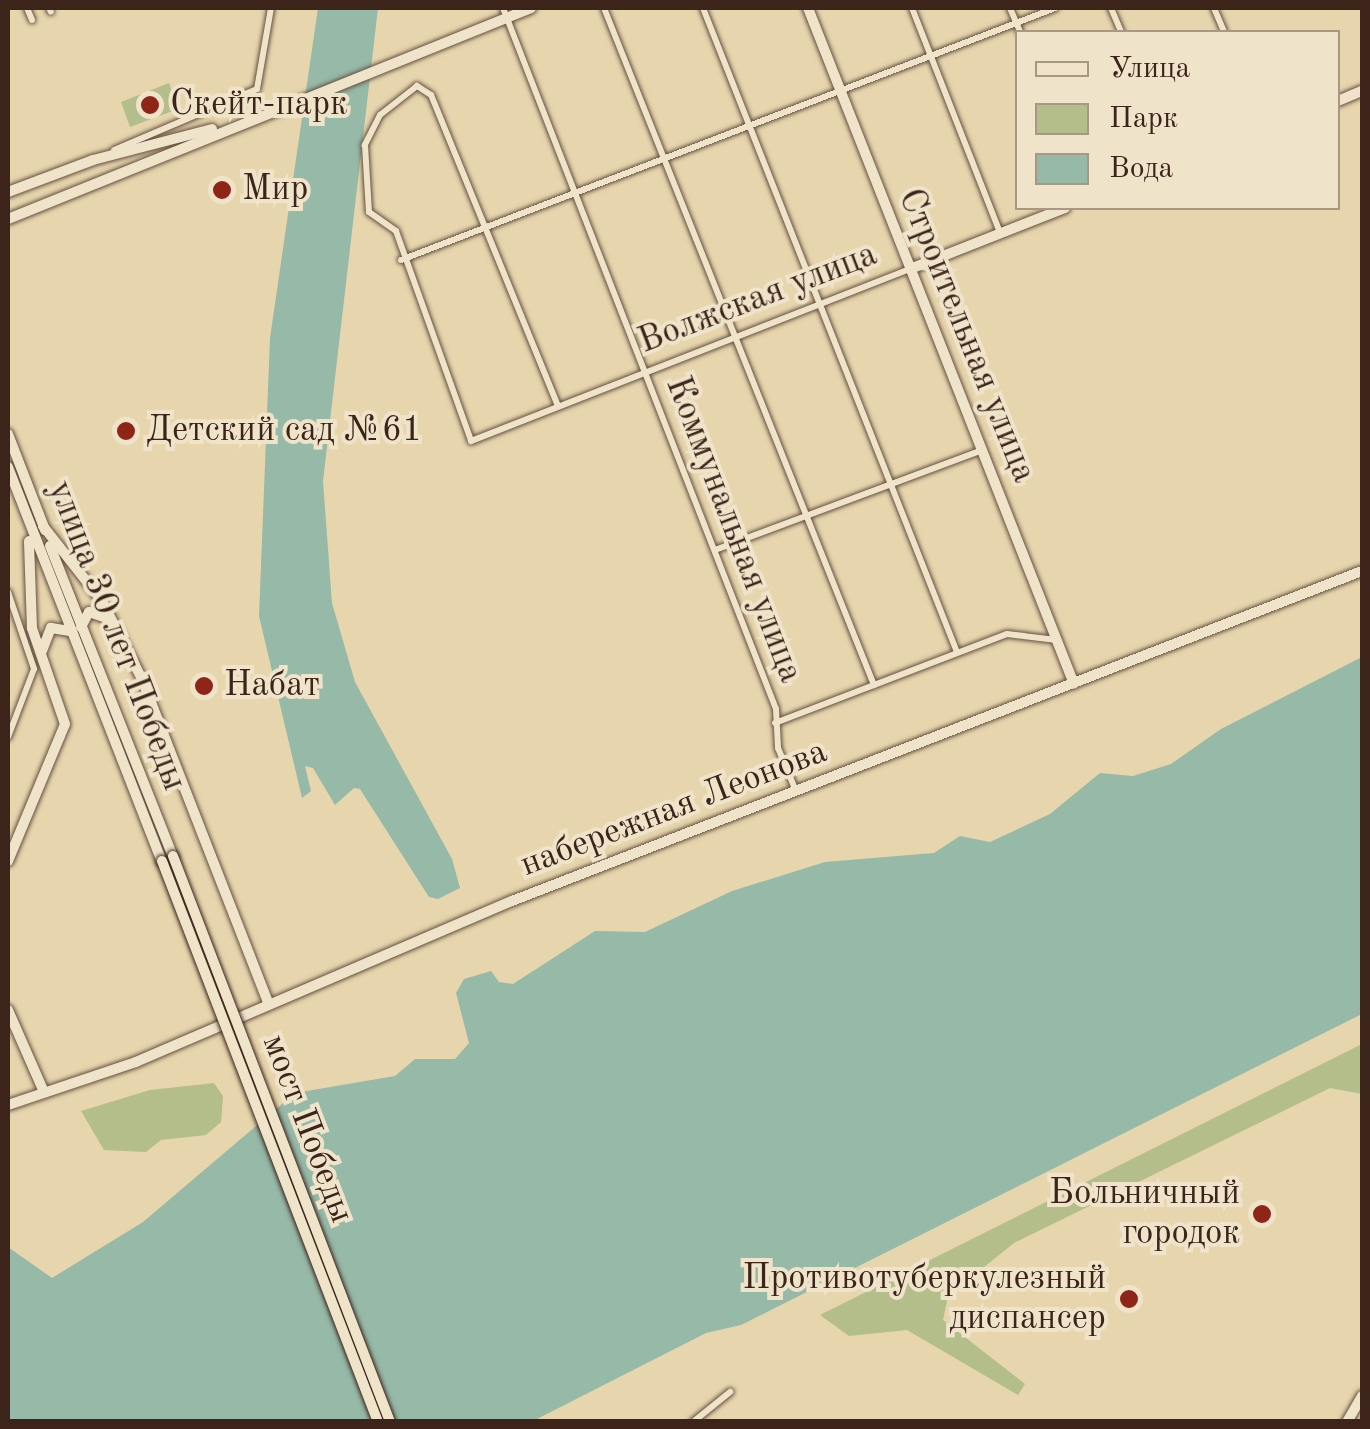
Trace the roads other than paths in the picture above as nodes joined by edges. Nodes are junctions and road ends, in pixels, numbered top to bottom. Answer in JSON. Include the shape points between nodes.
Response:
{"nodes":[{"id":1,"x":27,"y":8,"type":"edge"},
{"id":2,"x":271,"y":8,"type":"edge"},
{"id":3,"x":532,"y":8,"type":"edge"},
{"id":4,"x":604,"y":8,"type":"edge"},
{"id":5,"x":702,"y":8,"type":"edge"},
{"id":6,"x":808,"y":8,"type":"edge"},
{"id":7,"x":912,"y":8,"type":"edge"},
{"id":8,"x":1010,"y":8,"type":"edge"},
{"id":9,"x":1055,"y":8,"type":"edge"},
{"id":10,"x":505,"y":12,"type":"edge"},
{"id":11,"x":32,"y":20,"type":"dead end"},
{"id":12,"x":1016,"y":24,"type":"junction"},
{"id":13,"x":1019,"y":30,"type":"edge"},
{"id":14,"x":931,"y":55,"type":"junction"},
{"id":15,"x":840,"y":91,"type":"junction"},
{"id":16,"x":266,"y":113,"type":"junction"},
{"id":17,"x":174,"y":124,"type":"junction"},
{"id":18,"x":751,"y":126,"type":"junction"},
{"id":19,"x":179,"y":138,"type":"junction"},
{"id":20,"x":136,"y":148,"type":"junction"},
{"id":21,"x":93,"y":160,"type":"junction"},
{"id":22,"x":664,"y":160,"type":"junction"},
{"id":23,"x":142,"y":167,"type":"junction"},
{"id":24,"x":8,"y":192,"type":"edge"},
{"id":25,"x":576,"y":194,"type":"junction"},
{"id":26,"x":1059,"y":210,"type":"edge"},
{"id":27,"x":8,"y":219,"type":"edge"},
{"id":28,"x":487,"y":228,"type":"junction"},
{"id":29,"x":1000,"y":232,"type":"junction"},
{"id":30,"x":401,"y":260,"type":"junction"},
{"id":31,"x":910,"y":269,"type":"junction"},
{"id":32,"x":819,"y":304,"type":"junction"},
{"id":33,"x":733,"y":338,"type":"junction"},
{"id":34,"x":644,"y":373,"type":"junction"},
{"id":35,"x":558,"y":406,"type":"junction"},
{"id":36,"x":8,"y":434,"type":"edge"},
{"id":37,"x":980,"y":450,"type":"junction"},
{"id":38,"x":8,"y":468,"type":"edge"},
{"id":39,"x":891,"y":483,"type":"junction"},
{"id":40,"x":14,"y":485,"type":"junction"},
{"id":41,"x":803,"y":516,"type":"junction"},
{"id":42,"x":43,"y":526,"type":"junction"},
{"id":43,"x":715,"y":550,"type":"junction"},
{"id":44,"x":1362,"y":572,"type":"edge"},
{"id":45,"x":8,"y":592,"type":"edge"},
{"id":46,"x":112,"y":624,"type":"junction"},
{"id":47,"x":75,"y":629,"type":"junction"},
{"id":48,"x":1057,"y":640,"type":"junction"},
{"id":49,"x":42,"y":652,"type":"junction"},
{"id":50,"x":957,"y":652,"type":"junction"},
{"id":51,"x":1074,"y":684,"type":"junction"},
{"id":52,"x":874,"y":685,"type":"junction"},
{"id":53,"x":775,"y":722,"type":"junction"},
{"id":54,"x":8,"y":738,"type":"edge"},
{"id":55,"x":796,"y":792,"type":"junction"},
{"id":56,"x":168,"y":859,"type":"junction"},
{"id":57,"x":8,"y":862,"type":"edge"},
{"id":58,"x":268,"y":1004,"type":"junction"},
{"id":59,"x":8,"y":1010,"type":"edge"},
{"id":60,"x":44,"y":1092,"type":"junction"},
{"id":61,"x":8,"y":1105,"type":"edge"},
{"id":62,"x":730,"y":1392,"type":"dead end"},
{"id":63,"x":1362,"y":1396,"type":"edge"},
{"id":64,"x":378,"y":1422,"type":"edge"},
{"id":65,"x":390,"y":1422,"type":"edge"},
{"id":66,"x":693,"y":1422,"type":"edge"},
{"id":67,"x":1347,"y":1422,"type":"edge"}],
"edges":[{"from":1,"to":11,"type":"street"},
{"from":2,"to":17,"type":"street","via":[[257,89]]},
{"from":3,"to":10,"type":"main road"},
{"from":4,"to":22,"type":"street"},
{"from":5,"to":18,"type":"street"},
{"from":6,"to":15,"type":"main road","name":"Строительная улица"},
{"from":7,"to":14,"type":"street"},
{"from":8,"to":12,"type":"street"},
{"from":9,"to":12,"type":"street"},
{"from":10,"to":16,"type":"main road"},
{"from":10,"to":25,"type":"street","name":"Коммунальная улица"},
{"from":12,"to":13,"type":"street"},
{"from":12,"to":14,"type":"street"},
{"from":14,"to":15,"type":"street"},
{"from":14,"to":29,"type":"street"},
{"from":15,"to":18,"type":"street"},
{"from":15,"to":31,"type":"main road","name":"Строительная улица"},
{"from":16,"to":19,"type":"main road"},
{"from":16,"to":23,"type":"main road"},
{"from":17,"to":19,"type":"street","via":[[170,133]]},
{"from":17,"to":21,"type":"street"},
{"from":18,"to":22,"type":"street"},
{"from":18,"to":32,"type":"street"},
{"from":19,"to":20,"type":"main road"},
{"from":20,"to":21,"type":"main road"},
{"from":20,"to":23,"type":"main road"},
{"from":21,"to":24,"type":"main road"},
{"from":22,"to":25,"type":"street"},
{"from":22,"to":33,"type":"street"},
{"from":23,"to":27,"type":"main road"},
{"from":25,"to":28,"type":"street"},
{"from":25,"to":34,"type":"street","name":"Коммунальная улица"},
{"from":26,"to":29,"type":"main road","name":"Волжская улица"},
{"from":28,"to":30,"type":"street"},
{"from":28,"to":30,"type":"street","via":[[431,95],[417,86],[380,115],[365,145],[369,212],[396,231]]},
{"from":28,"to":35,"type":"street"},
{"from":29,"to":31,"type":"main road","name":"Волжская улица"},
{"from":30,"to":35,"type":"street","name":"Волжская улица","via":[[471,441]]},
{"from":31,"to":32,"type":"street","name":"Волжская улица"},
{"from":31,"to":37,"type":"main road","name":"Строительная улица"},
{"from":32,"to":33,"type":"street","name":"Волжская улица"},
{"from":32,"to":39,"type":"street"},
{"from":33,"to":34,"type":"street","name":"Волжская улица"},
{"from":33,"to":41,"type":"street"},
{"from":34,"to":35,"type":"street","name":"Волжская улица"},
{"from":34,"to":43,"type":"street","name":"Коммунальная улица"},
{"from":36,"to":42,"type":"main road","name":"улица 30 лет Победы"},
{"from":37,"to":39,"type":"street"},
{"from":37,"to":48,"type":"main road","name":"Строительная улица"},
{"from":38,"to":40,"type":"main road"},
{"from":39,"to":41,"type":"street"},
{"from":39,"to":50,"type":"street"},
{"from":40,"to":47,"type":"main road"},
{"from":40,"to":49,"type":"main road","via":[[35,562],[31,614]]},
{"from":41,"to":43,"type":"street"},
{"from":41,"to":52,"type":"street"},
{"from":42,"to":46,"type":"main road","name":"улица 30 лет Победы","via":[[92,586]]},
{"from":42,"to":47,"type":"main road","name":"улица 30 лет Победы"},
{"from":43,"to":53,"type":"street","name":"Коммунальная улица","via":[[776,709]]},
{"from":44,"to":51,"type":"main road","name":"набережная Леонова"},
{"from":45,"to":54,"type":"street","via":[[34,670]]},
{"from":46,"to":47,"type":"main road","via":[[93,611]]},
{"from":46,"to":58,"type":"main road","name":"улица 30 лет Победы","via":[[175,752]]},
{"from":47,"to":49,"type":"main road","via":[[51,628]]},
{"from":47,"to":56,"type":"main road","name":"улица 30 лет Победы"},
{"from":48,"to":50,"type":"street","via":[[1007,634]]},
{"from":48,"to":51,"type":"main road","name":"Строительная улица"},
{"from":49,"to":57,"type":"main road","via":[[64,724]]},
{"from":50,"to":52,"type":"street"},
{"from":51,"to":55,"type":"main road","name":"набережная Леонова"},
{"from":52,"to":53,"type":"street"},
{"from":53,"to":55,"type":"street","name":"Коммунальная улица"},
{"from":55,"to":58,"type":"main road","name":"набережная Леонова"},
{"from":56,"to":64,"type":"main road","bridge":true},
{"from":56,"to":65,"type":"main road","name":"мост Победы","bridge":true},
{"from":58,"to":60,"type":"main road","name":"набережная Леонова","via":[[136,1062]]},
{"from":59,"to":60,"type":"main road"},
{"from":60,"to":61,"type":"main road","name":"набережная Леонова"},
{"from":62,"to":66,"type":"street"},
{"from":63,"to":67,"type":"main road"}]}
